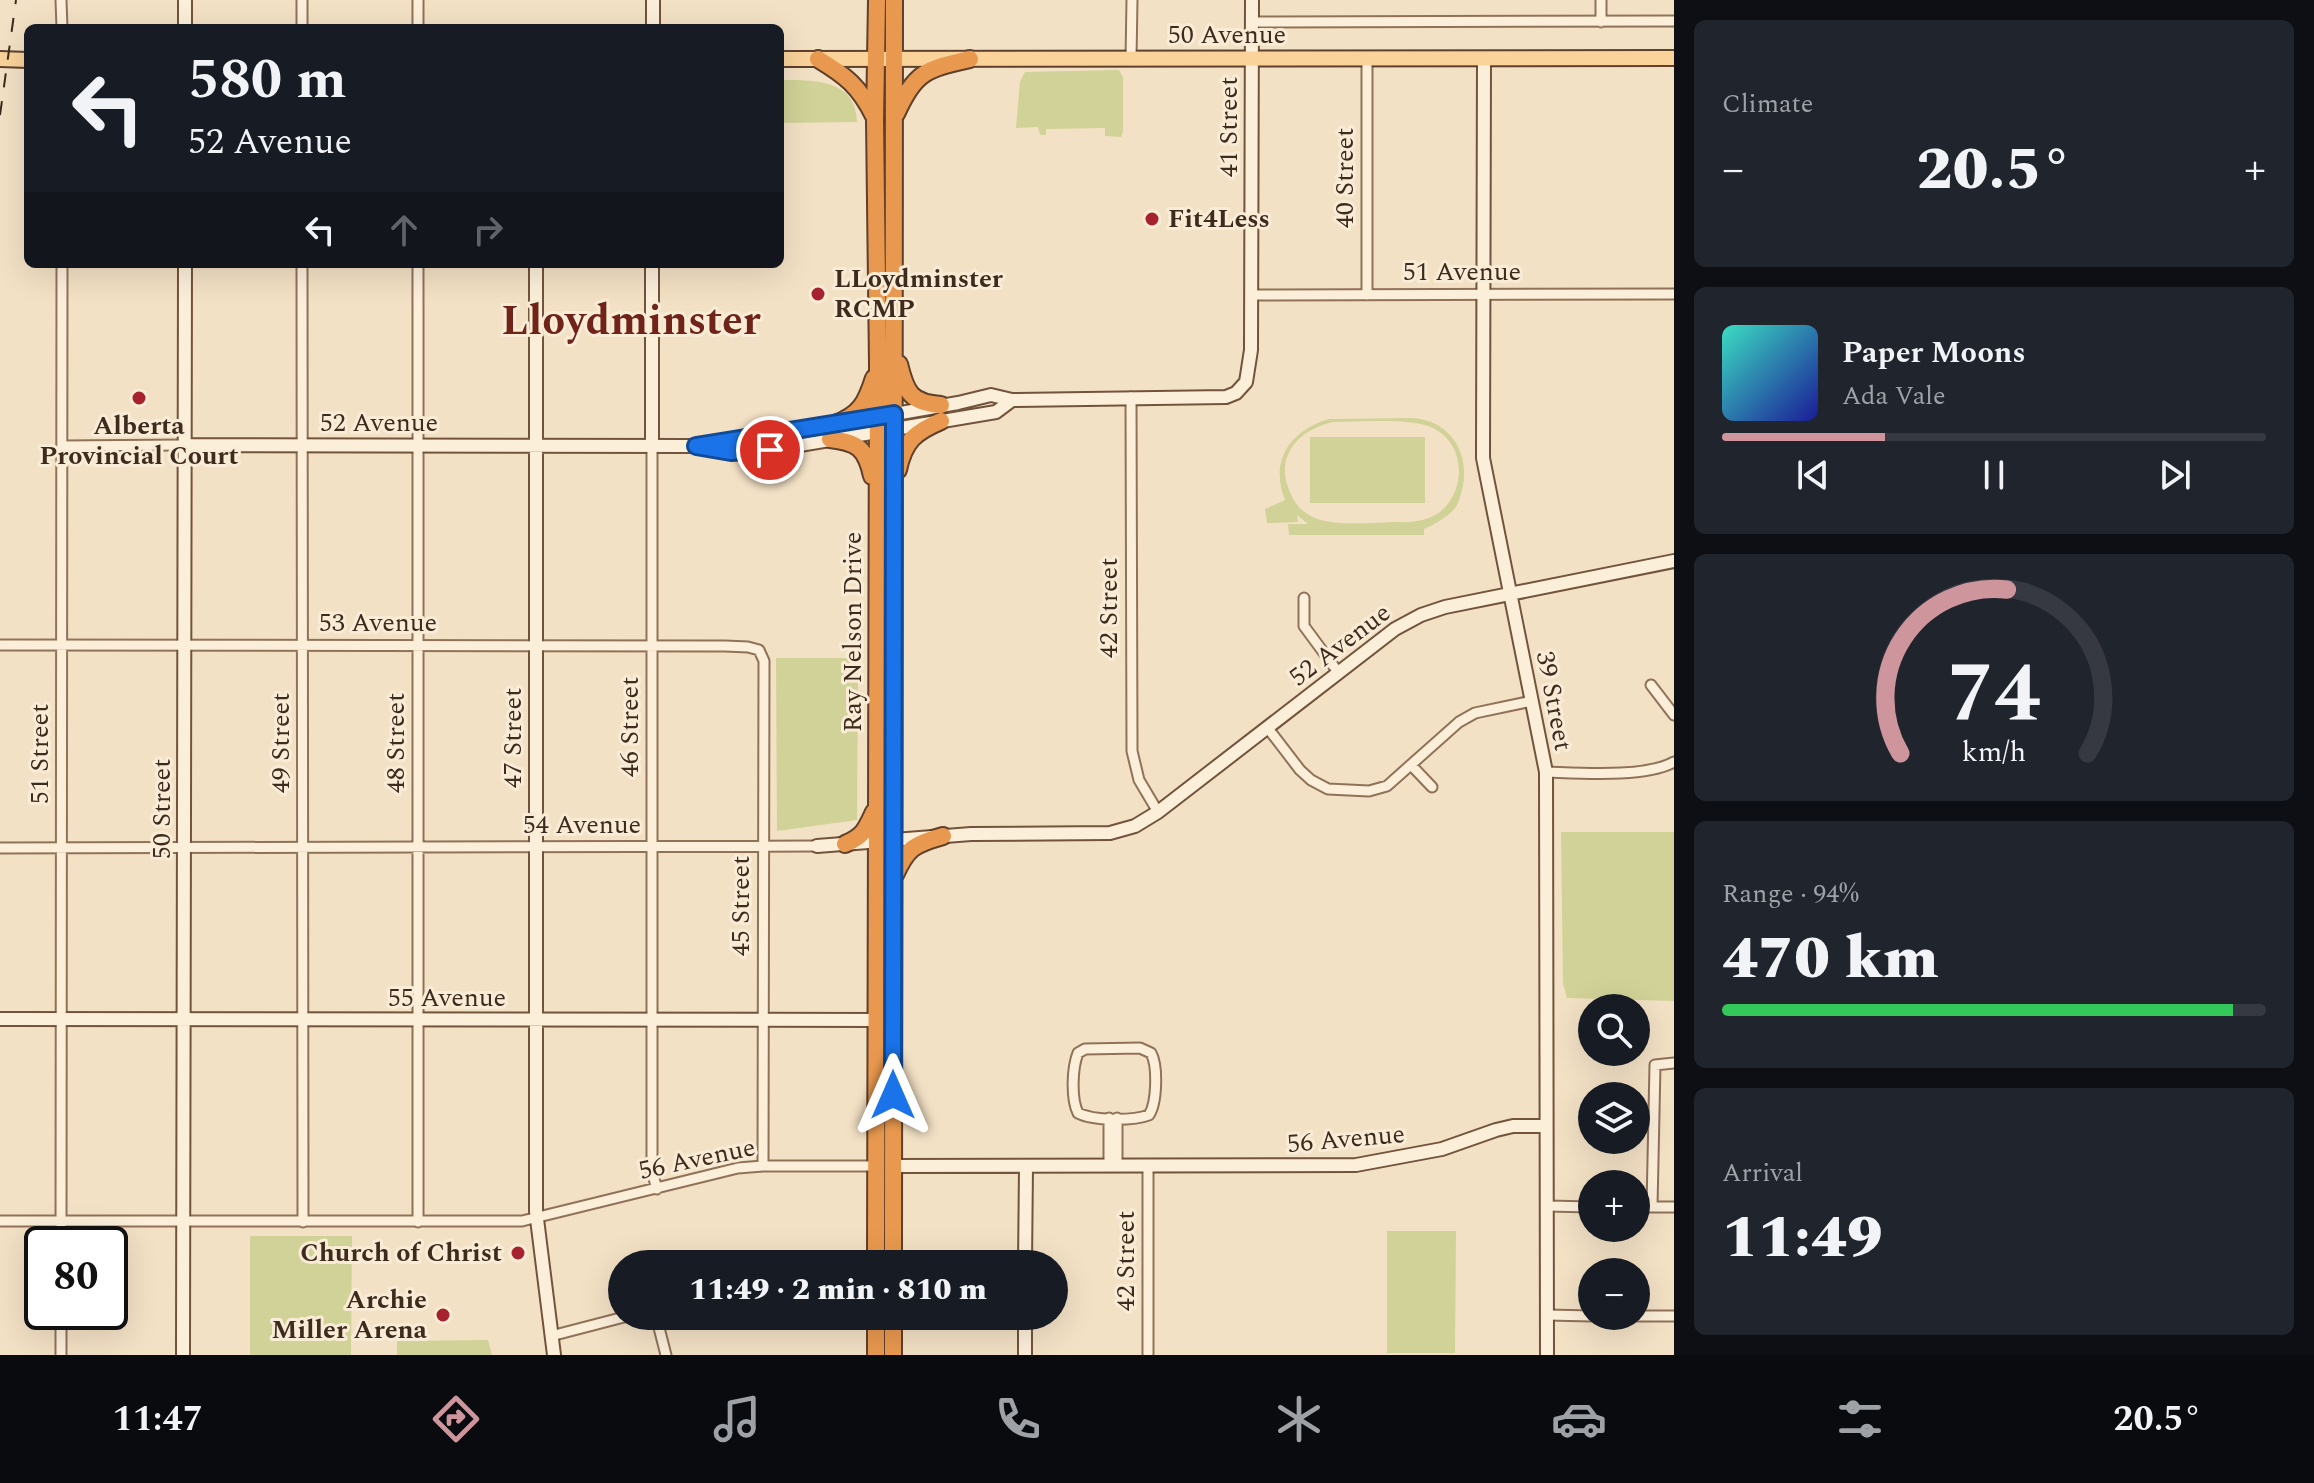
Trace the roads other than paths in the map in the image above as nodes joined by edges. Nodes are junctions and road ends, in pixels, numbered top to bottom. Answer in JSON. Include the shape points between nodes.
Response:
{"nodes":[{"id":1,"x":61,"y":0,"type":"edge"},
{"id":2,"x":185,"y":0,"type":"edge"},
{"id":3,"x":302,"y":0,"type":"edge"},
{"id":4,"x":418,"y":0,"type":"edge"},
{"id":5,"x":653,"y":0,"type":"edge"},
{"id":6,"x":877,"y":0,"type":"edge"},
{"id":7,"x":894,"y":0,"type":"edge"},
{"id":8,"x":1132,"y":0,"type":"edge"},
{"id":9,"x":1252,"y":0,"type":"edge"},
{"id":10,"x":1601,"y":0,"type":"edge"},
{"id":11,"x":1674,"y":21,"type":"edge"},
{"id":12,"x":1252,"y":22,"type":"junction"},
{"id":13,"x":1601,"y":22,"type":"junction"},
{"id":14,"x":62,"y":24,"type":"edge"},
{"id":15,"x":185,"y":24,"type":"edge"},
{"id":16,"x":302,"y":24,"type":"edge"},
{"id":17,"x":418,"y":24,"type":"edge"},
{"id":18,"x":653,"y":24,"type":"edge"},
{"id":19,"x":876,"y":58,"type":"junction"},
{"id":20,"x":894,"y":58,"type":"junction"},
{"id":21,"x":1674,"y":58,"type":"edge"},
{"id":22,"x":0,"y":59,"type":"edge"},
{"id":23,"x":784,"y":59,"type":"edge"},
{"id":24,"x":818,"y":59,"type":"junction"},
{"id":25,"x":970,"y":59,"type":"junction"},
{"id":26,"x":1131,"y":59,"type":"junction"},
{"id":27,"x":1251,"y":59,"type":"junction"},
{"id":28,"x":1484,"y":59,"type":"junction"},
{"id":29,"x":24,"y":60,"type":"edge"},
{"id":30,"x":1367,"y":60,"type":"junction"},
{"id":31,"x":894,"y":119,"type":"junction"},
{"id":32,"x":875,"y":120,"type":"junction"},
{"id":33,"x":62,"y":268,"type":"edge"},
{"id":34,"x":185,"y":268,"type":"edge"},
{"id":35,"x":302,"y":268,"type":"edge"},
{"id":36,"x":418,"y":268,"type":"edge"},
{"id":37,"x":536,"y":268,"type":"edge"},
{"id":38,"x":652,"y":268,"type":"edge"},
{"id":39,"x":1485,"y":294,"type":"junction"},
{"id":40,"x":1674,"y":294,"type":"edge"},
{"id":41,"x":1251,"y":295,"type":"junction"},
{"id":42,"x":1367,"y":295,"type":"junction"},
{"id":43,"x":894,"y":343,"type":"junction"},
{"id":44,"x":878,"y":365,"type":"junction"},
{"id":45,"x":1236,"y":393,"type":"joint"},
{"id":46,"x":1131,"y":397,"type":"junction"},
{"id":47,"x":941,"y":413,"type":"junction"},
{"id":48,"x":886,"y":423,"type":"junction"},
{"id":49,"x":832,"y":431,"type":"junction"},
{"id":50,"x":184,"y":445,"type":"junction"},
{"id":51,"x":303,"y":445,"type":"junction"},
{"id":52,"x":418,"y":445,"type":"junction"},
{"id":53,"x":535,"y":445,"type":"junction"},
{"id":54,"x":62,"y":446,"type":"junction"},
{"id":55,"x":652,"y":446,"type":"junction"},
{"id":56,"x":894,"y":491,"type":"junction"},
{"id":57,"x":877,"y":501,"type":"junction"},
{"id":58,"x":894,"y":544,"type":"junction"},
{"id":59,"x":1674,"y":561,"type":"edge"},
{"id":60,"x":903,"y":564,"type":"dead end"},
{"id":61,"x":1510,"y":593,"type":"junction"},
{"id":62,"x":1304,"y":598,"type":"dead end"},
{"id":63,"x":0,"y":645,"type":"edge"},
{"id":64,"x":62,"y":645,"type":"junction"},
{"id":65,"x":303,"y":645,"type":"junction"},
{"id":66,"x":184,"y":646,"type":"junction"},
{"id":67,"x":418,"y":646,"type":"junction"},
{"id":68,"x":535,"y":646,"type":"junction"},
{"id":69,"x":652,"y":646,"type":"junction"},
{"id":70,"x":756,"y":648,"type":"joint"},
{"id":71,"x":1338,"y":672,"type":"junction"},
{"id":72,"x":1651,"y":685,"type":"dead end"},
{"id":73,"x":1532,"y":701,"type":"junction"},
{"id":74,"x":1674,"y":715,"type":"edge"},
{"id":75,"x":1267,"y":727,"type":"junction"},
{"id":76,"x":1674,"y":762,"type":"edge"},
{"id":77,"x":1411,"y":765,"type":"junction"},
{"id":78,"x":1546,"y":772,"type":"junction"},
{"id":79,"x":1432,"y":787,"type":"dead end"},
{"id":80,"x":876,"y":806,"type":"junction"},
{"id":81,"x":1158,"y":812,"type":"junction"},
{"id":82,"x":943,"y":836,"type":"junction"},
{"id":83,"x":885,"y":841,"type":"junction"},
{"id":84,"x":845,"y":844,"type":"junction"},
{"id":85,"x":817,"y":846,"type":"joint"},
{"id":86,"x":61,"y":847,"type":"junction"},
{"id":87,"x":184,"y":847,"type":"junction"},
{"id":88,"x":303,"y":847,"type":"junction"},
{"id":89,"x":418,"y":847,"type":"junction"},
{"id":90,"x":535,"y":847,"type":"junction"},
{"id":91,"x":652,"y":847,"type":"junction"},
{"id":92,"x":763,"y":847,"type":"junction"},
{"id":93,"x":0,"y":848,"type":"edge"},
{"id":94,"x":893,"y":881,"type":"junction"},
{"id":95,"x":0,"y":1019,"type":"edge"},
{"id":96,"x":61,"y":1019,"type":"junction"},
{"id":97,"x":183,"y":1020,"type":"junction"},
{"id":98,"x":303,"y":1020,"type":"junction"},
{"id":99,"x":418,"y":1020,"type":"junction"},
{"id":100,"x":652,"y":1020,"type":"junction"},
{"id":101,"x":763,"y":1020,"type":"junction"},
{"id":102,"x":885,"y":1020,"type":"junction"},
{"id":103,"x":535,"y":1021,"type":"junction"},
{"id":104,"x":1674,"y":1063,"type":"edge"},
{"id":105,"x":1113,"y":1118,"type":"junction"},
{"id":106,"x":1546,"y":1126,"type":"junction"},
{"id":107,"x":763,"y":1166,"type":"junction"},
{"id":108,"x":885,"y":1166,"type":"junction"},
{"id":109,"x":1026,"y":1166,"type":"junction"},
{"id":110,"x":1113,"y":1166,"type":"junction"},
{"id":111,"x":1148,"y":1167,"type":"junction"},
{"id":112,"x":657,"y":1189,"type":"junction"},
{"id":113,"x":1547,"y":1206,"type":"junction"},
{"id":114,"x":1578,"y":1207,"type":"edge"},
{"id":115,"x":1652,"y":1207,"type":"joint"},
{"id":116,"x":1674,"y":1207,"type":"edge"},
{"id":117,"x":537,"y":1219,"type":"junction"},
{"id":118,"x":0,"y":1221,"type":"edge"},
{"id":119,"x":61,"y":1221,"type":"junction"},
{"id":120,"x":303,"y":1222,"type":"junction"},
{"id":121,"x":418,"y":1222,"type":"junction"},
{"id":122,"x":183,"y":1223,"type":"junction"},
{"id":123,"x":61,"y":1226,"type":"edge"},
{"id":124,"x":877,"y":1250,"type":"edge"},
{"id":125,"x":892,"y":1250,"type":"edge"},
{"id":126,"x":1025,"y":1250,"type":"edge"},
{"id":127,"x":1547,"y":1315,"type":"junction"},
{"id":128,"x":1578,"y":1316,"type":"edge"},
{"id":129,"x":1650,"y":1316,"type":"edge"},
{"id":130,"x":1674,"y":1316,"type":"edge"},
{"id":131,"x":608,"y":1321,"type":"edge"},
{"id":132,"x":61,"y":1330,"type":"edge"},
{"id":133,"x":660,"y":1330,"type":"edge"},
{"id":134,"x":876,"y":1330,"type":"edge"},
{"id":135,"x":893,"y":1330,"type":"edge"},
{"id":136,"x":1025,"y":1330,"type":"edge"},
{"id":137,"x":551,"y":1336,"type":"junction"},
{"id":138,"x":61,"y":1355,"type":"edge"},
{"id":139,"x":183,"y":1355,"type":"edge"},
{"id":140,"x":554,"y":1355,"type":"edge"},
{"id":141,"x":666,"y":1355,"type":"edge"},
{"id":142,"x":876,"y":1355,"type":"edge"},
{"id":143,"x":893,"y":1355,"type":"edge"},
{"id":144,"x":1025,"y":1355,"type":"edge"},
{"id":145,"x":1148,"y":1355,"type":"edge"},
{"id":146,"x":1547,"y":1355,"type":"edge"}],
"edges":[{"from":1,"to":14,"type":"street"},
{"from":2,"to":15,"type":"street"},
{"from":3,"to":16,"type":"street"},
{"from":4,"to":17,"type":"street"},
{"from":5,"to":18,"type":"street"},
{"from":6,"to":19,"type":"highway","name":"Ray Nelson Drive"},
{"from":7,"to":20,"type":"highway","name":"Ray Nelson Drive"},
{"from":8,"to":26,"type":"street"},
{"from":9,"to":12,"type":"street","name":"41 Street"},
{"from":10,"to":13,"type":"street"},
{"from":11,"to":13,"type":"street","name":"50 Avenue"},
{"from":12,"to":13,"type":"street","name":"50 Avenue"},
{"from":12,"to":27,"type":"street","name":"41 Street"},
{"from":19,"to":20,"type":"main road","name":"50 Avenue"},
{"from":19,"to":24,"type":"main road","name":"50 Avenue"},
{"from":19,"to":32,"type":"highway","name":"Ray Nelson Drive"},
{"from":20,"to":25,"type":"main road","name":"50 Avenue"},
{"from":20,"to":31,"type":"highway","name":"Ray Nelson Drive"},
{"from":21,"to":28,"type":"main road","name":"50 Avenue"},
{"from":22,"to":29,"type":"main road"},
{"from":23,"to":24,"type":"main road","name":"50 Avenue"},
{"from":24,"to":32,"type":"highway","via":[[856,85]]},
{"from":25,"to":26,"type":"main road","name":"50 Avenue"},
{"from":25,"to":31,"type":"highway","via":[[923,74]]},
{"from":26,"to":27,"type":"main road","name":"50 Avenue"},
{"from":27,"to":30,"type":"main road","name":"50 Avenue"},
{"from":27,"to":41,"type":"street","name":"41 Street"},
{"from":28,"to":30,"type":"main road","name":"50 Avenue"},
{"from":28,"to":39,"type":"street","name":"39 Street"},
{"from":30,"to":42,"type":"street","name":"40 Street"},
{"from":31,"to":43,"type":"highway","name":"Ray Nelson Drive"},
{"from":32,"to":44,"type":"highway","name":"Ray Nelson Drive"},
{"from":33,"to":54,"type":"street","name":"51 Street"},
{"from":34,"to":50,"type":"street","name":"50 Street"},
{"from":35,"to":51,"type":"street","name":"49 Street"},
{"from":36,"to":52,"type":"street","name":"48 Street"},
{"from":37,"to":53,"type":"street","name":"47 Street"},
{"from":38,"to":55,"type":"street","name":"46 Street"},
{"from":39,"to":40,"type":"street","name":"51 Avenue"},
{"from":39,"to":42,"type":"street","name":"51 Avenue"},
{"from":39,"to":61,"type":"street","name":"39 Street","via":[[1483,458]]},
{"from":41,"to":42,"type":"street","name":"51 Avenue"},
{"from":41,"to":45,"type":"street","name":"41 Street","via":[[1249,373]]},
{"from":43,"to":47,"type":"highway","via":[[912,396]]},
{"from":43,"to":48,"type":"highway","name":"Ray Nelson Drive"},
{"from":44,"to":48,"type":"highway","name":"Ray Nelson Drive"},
{"from":44,"to":49,"type":"highway","via":[[857,413]]},
{"from":45,"to":46,"type":"street","name":"52 Avenue","via":[[1214,398]]},
{"from":46,"to":47,"type":"street","name":"52 Avenue","via":[[1012,400],[991,395]]},
{"from":46,"to":81,"type":"street","name":"42 Street","via":[[1132,751],[1139,780]]},
{"from":47,"to":48,"type":"street","name":"52 Avenue"},
{"from":47,"to":56,"type":"highway","via":[[908,442]]},
{"from":48,"to":49,"type":"street","name":"52 Avenue"},
{"from":48,"to":56,"type":"highway","name":"Ray Nelson Drive"},
{"from":48,"to":57,"type":"highway","name":"Ray Nelson Drive"},
{"from":49,"to":55,"type":"street","name":"52 Avenue"},
{"from":49,"to":57,"type":"highway","via":[[862,451]]},
{"from":50,"to":51,"type":"street","name":"52 Avenue"},
{"from":50,"to":54,"type":"street","name":"52 Avenue"},
{"from":50,"to":66,"type":"street","name":"50 Street"},
{"from":51,"to":52,"type":"street","name":"52 Avenue"},
{"from":51,"to":65,"type":"street","name":"49 Street"},
{"from":52,"to":53,"type":"street","name":"52 Avenue"},
{"from":52,"to":67,"type":"street","name":"48 Street"},
{"from":53,"to":55,"type":"street","name":"52 Avenue"},
{"from":53,"to":68,"type":"street","name":"47 Street"},
{"from":54,"to":64,"type":"street","name":"51 Street"},
{"from":55,"to":69,"type":"street","name":"46 Street"},
{"from":56,"to":58,"type":"highway","name":"Ray Nelson Drive"},
{"from":57,"to":80,"type":"highway","name":"Ray Nelson Drive"},
{"from":58,"to":60,"type":"highway"},
{"from":58,"to":83,"type":"highway","name":"Ray Nelson Drive"},
{"from":59,"to":61,"type":"street","name":"52 Avenue"},
{"from":61,"to":71,"type":"street","name":"52 Avenue","via":[[1412,619]]},
{"from":61,"to":73,"type":"street","name":"39 Street"},
{"from":62,"to":71,"type":"street","via":[[1304,626]]},
{"from":63,"to":64,"type":"street","name":"53 Avenue"},
{"from":64,"to":66,"type":"street","name":"53 Avenue"},
{"from":64,"to":86,"type":"street","name":"51 Street"},
{"from":65,"to":66,"type":"street","name":"53 Avenue"},
{"from":65,"to":67,"type":"street","name":"53 Avenue"},
{"from":65,"to":88,"type":"street","name":"49 Street"},
{"from":66,"to":87,"type":"street","name":"50 Street"},
{"from":67,"to":68,"type":"street","name":"53 Avenue"},
{"from":67,"to":89,"type":"street","name":"48 Street"},
{"from":68,"to":69,"type":"street","name":"53 Avenue"},
{"from":68,"to":90,"type":"street","name":"47 Street"},
{"from":69,"to":70,"type":"street","name":"53 Avenue"},
{"from":69,"to":91,"type":"street","name":"46 Street"},
{"from":70,"to":92,"type":"street","name":"45 Street","via":[[764,661]]},
{"from":71,"to":75,"type":"street","name":"52 Avenue"},
{"from":72,"to":74,"type":"street"},
{"from":73,"to":77,"type":"street","via":[[1475,713]]},
{"from":73,"to":78,"type":"street","name":"39 Street"},
{"from":75,"to":77,"type":"street","via":[[1300,770],[1328,789],[1369,791],[1387,786]]},
{"from":75,"to":81,"type":"street","name":"52 Avenue"},
{"from":76,"to":78,"type":"street","via":[[1648,771]]},
{"from":77,"to":79,"type":"street"},
{"from":78,"to":106,"type":"street","name":"39 Street"},
{"from":80,"to":83,"type":"highway","name":"Ray Nelson Drive"},
{"from":80,"to":84,"type":"highway","via":[[863,834]]},
{"from":81,"to":82,"type":"street","name":"54 Avenue","via":[[1110,833]]},
{"from":82,"to":83,"type":"street","name":"54 Avenue"},
{"from":82,"to":94,"type":"highway","via":[[910,849]]},
{"from":83,"to":84,"type":"street","name":"54 Avenue"},
{"from":83,"to":94,"type":"highway","name":"Ray Nelson Drive"},
{"from":83,"to":102,"type":"highway","name":"Ray Nelson Drive"},
{"from":84,"to":85,"type":"street","name":"54 Avenue"},
{"from":85,"to":92,"type":"street","name":"54 Avenue"},
{"from":86,"to":87,"type":"street","name":"54 Avenue"},
{"from":86,"to":93,"type":"street","name":"54 Avenue"},
{"from":86,"to":96,"type":"street","name":"51 Street"},
{"from":87,"to":88,"type":"street","name":"54 Avenue"},
{"from":87,"to":97,"type":"street","name":"50 Street"},
{"from":88,"to":89,"type":"street","name":"54 Avenue"},
{"from":88,"to":98,"type":"street","name":"49 Street"},
{"from":89,"to":90,"type":"street","name":"54 Avenue"},
{"from":89,"to":99,"type":"street","name":"48 Street"},
{"from":90,"to":91,"type":"street","name":"54 Avenue"},
{"from":90,"to":103,"type":"street","name":"47 Street"},
{"from":91,"to":92,"type":"street","name":"54 Avenue"},
{"from":91,"to":100,"type":"street","name":"46 Street"},
{"from":92,"to":101,"type":"street","name":"45 Street"},
{"from":94,"to":102,"type":"highway","name":"Ray Nelson Drive"},
{"from":95,"to":96,"type":"street","name":"55 Avenue"},
{"from":96,"to":97,"type":"street","name":"55 Avenue"},
{"from":96,"to":119,"type":"street","name":"51 Street"},
{"from":97,"to":98,"type":"street","name":"55 Avenue"},
{"from":97,"to":122,"type":"street","name":"50 Street"},
{"from":98,"to":99,"type":"street","name":"55 Avenue"},
{"from":98,"to":120,"type":"street","name":"49 Street"},
{"from":99,"to":103,"type":"street","name":"55 Avenue"},
{"from":99,"to":121,"type":"street","name":"48 Street"},
{"from":100,"to":101,"type":"street","name":"55 Avenue"},
{"from":100,"to":103,"type":"street","name":"55 Avenue"},
{"from":100,"to":112,"type":"street","name":"46 Street","via":[[652,1172]]},
{"from":101,"to":102,"type":"street","name":"55 Avenue"},
{"from":101,"to":107,"type":"street","name":"45 Street"},
{"from":102,"to":108,"type":"highway","name":"Ray Nelson Drive"},
{"from":103,"to":117,"type":"street","name":"47 Street"},
{"from":104,"to":115,"type":"street","via":[[1655,1065],[1653,1075]]},
{"from":105,"to":105,"type":"street","via":[[1144,1118],[1153,1110],[1155,1061],[1146,1050],[1078,1053],[1075,1109],[1083,1116]]},
{"from":105,"to":110,"type":"street"},
{"from":106,"to":111,"type":"street","name":"56 Avenue","via":[[1513,1126],[1442,1149],[1356,1165]]},
{"from":106,"to":113,"type":"street","name":"39 Street"},
{"from":107,"to":108,"type":"street","name":"56 Avenue"},
{"from":107,"to":112,"type":"street","name":"56 Avenue"},
{"from":108,"to":109,"type":"street","name":"56 Avenue"},
{"from":108,"to":124,"type":"highway","name":"Ray Nelson Drive"},
{"from":108,"to":125,"type":"highway","name":"Ray Nelson Drive"},
{"from":109,"to":110,"type":"street","name":"56 Avenue"},
{"from":109,"to":126,"type":"street"},
{"from":110,"to":111,"type":"street","name":"56 Avenue"},
{"from":111,"to":145,"type":"street","name":"42 Street"},
{"from":112,"to":117,"type":"street","name":"56 Avenue"},
{"from":113,"to":114,"type":"street"},
{"from":113,"to":127,"type":"street","name":"39 Street"},
{"from":115,"to":116,"type":"street"},
{"from":117,"to":121,"type":"street","name":"56 Avenue"},
{"from":117,"to":137,"type":"street","name":"47 Street"},
{"from":118,"to":119,"type":"street","name":"56 Avenue"},
{"from":119,"to":122,"type":"street","name":"56 Avenue"},
{"from":119,"to":123,"type":"street","name":"51 Street"},
{"from":120,"to":121,"type":"street","name":"56 Avenue"},
{"from":120,"to":122,"type":"street","name":"56 Avenue"},
{"from":122,"to":139,"type":"street","name":"50 Street"},
{"from":127,"to":128,"type":"street"},
{"from":127,"to":146,"type":"street","name":"39 Street"},
{"from":129,"to":130,"type":"street"},
{"from":131,"to":137,"type":"street"},
{"from":132,"to":138,"type":"street"},
{"from":133,"to":141,"type":"street"},
{"from":134,"to":142,"type":"highway"},
{"from":135,"to":143,"type":"highway"},
{"from":136,"to":144,"type":"street"},
{"from":137,"to":140,"type":"street","name":"47 Street"}]}
